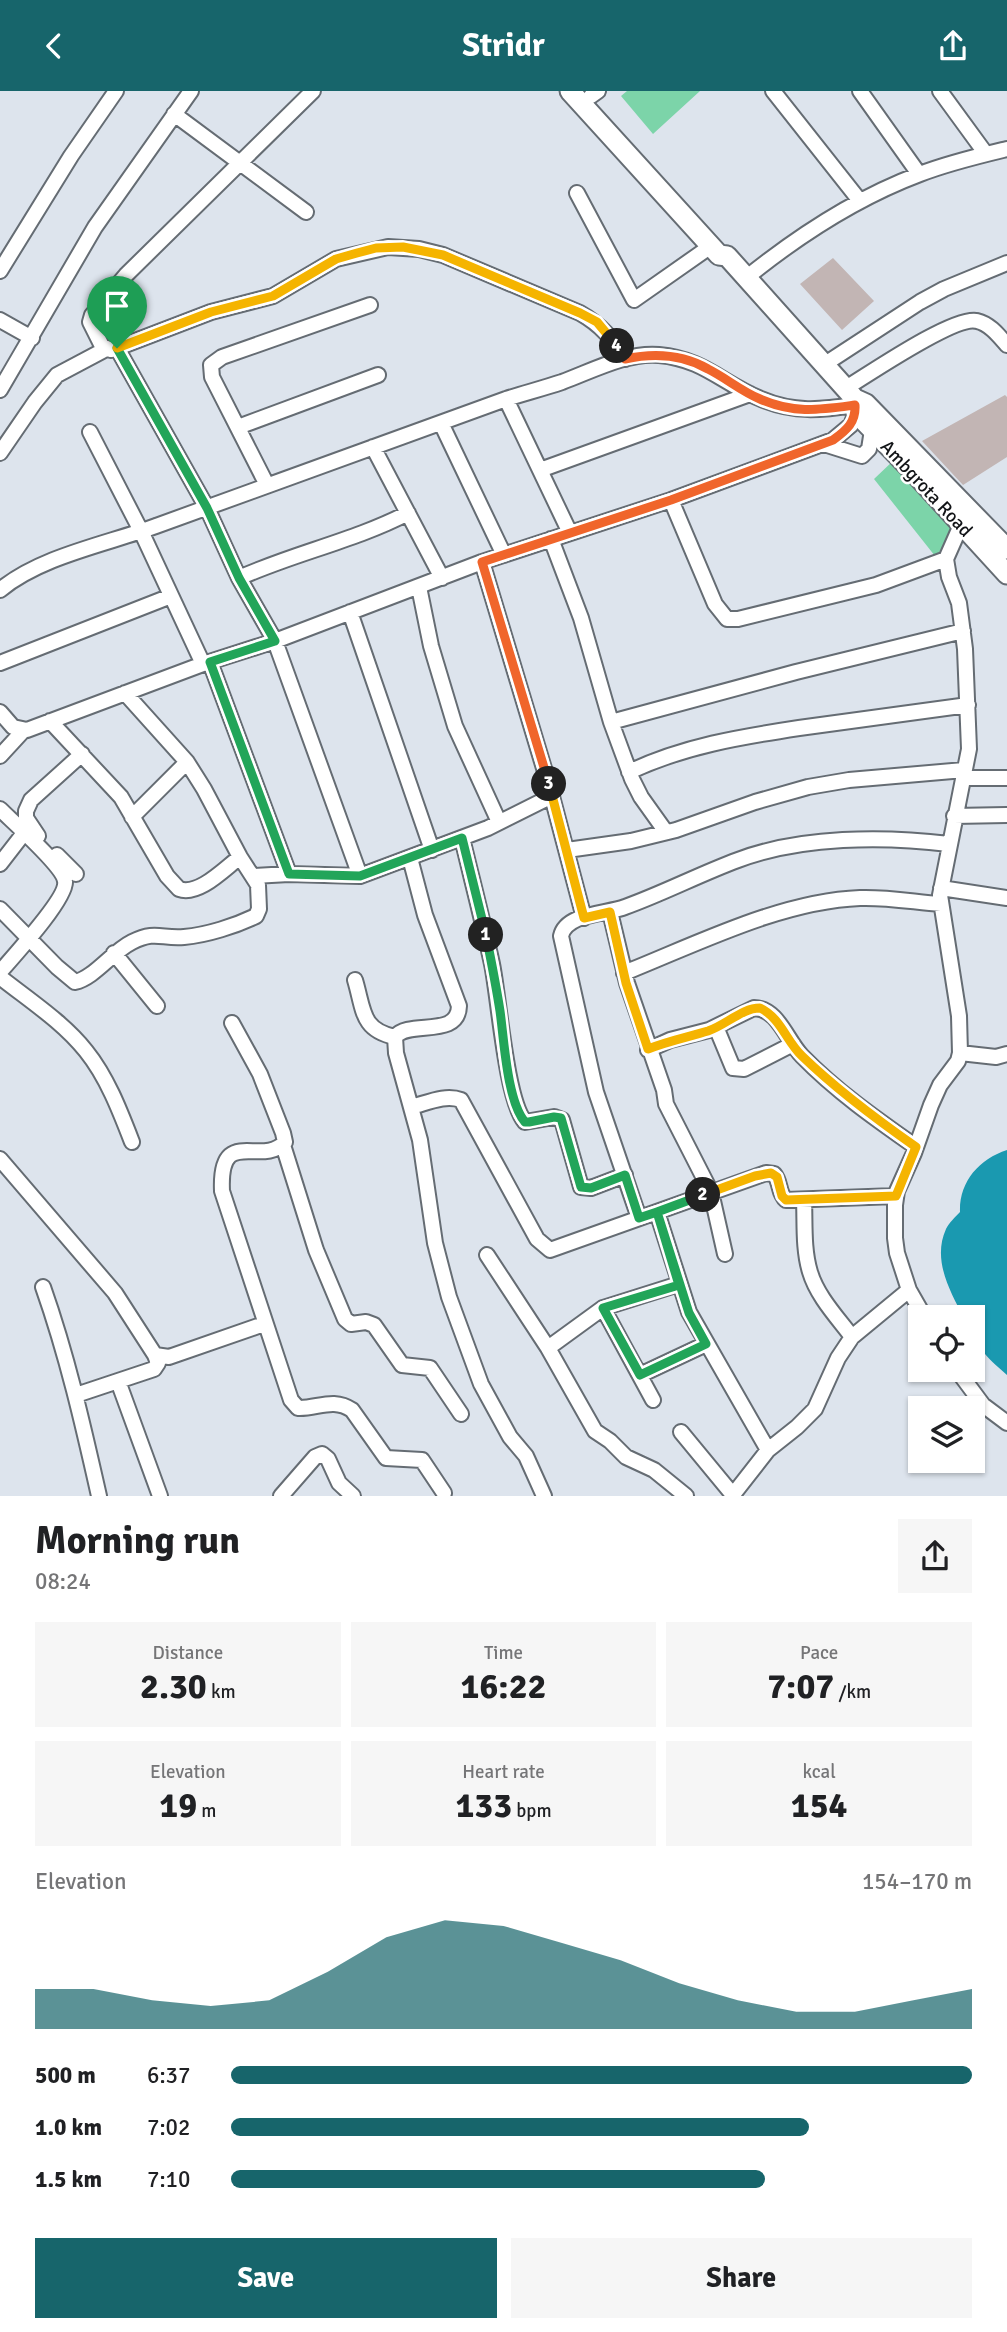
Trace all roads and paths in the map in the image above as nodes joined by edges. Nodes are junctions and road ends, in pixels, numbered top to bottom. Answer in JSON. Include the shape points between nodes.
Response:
{"nodes":[{"id":1,"x":116,"y":91,"type":"edge"},
{"id":2,"x":191,"y":91,"type":"edge"},
{"id":3,"x":313,"y":91,"type":"edge"},
{"id":4,"x":569,"y":91,"type":"edge"},
{"id":5,"x":773,"y":91,"type":"edge"},
{"id":6,"x":860,"y":91,"type":"edge"},
{"id":7,"x":940,"y":91,"type":"edge"},
{"id":8,"x":592,"y":93,"type":"edge"},
{"id":9,"x":174,"y":114,"type":"junction"},
{"id":10,"x":1007,"y":149,"type":"edge"},
{"id":11,"x":986,"y":154,"type":"junction"},
{"id":12,"x":240,"y":162,"type":"junction"},
{"id":13,"x":919,"y":174,"type":"junction"},
{"id":14,"x":577,"y":193,"type":"dead end"},
{"id":15,"x":860,"y":201,"type":"junction"},
{"id":16,"x":306,"y":212,"type":"dead end"},
{"id":17,"x":6,"y":245,"type":"edge"},
{"id":18,"x":719,"y":251,"type":"junction"},
{"id":19,"x":1007,"y":263,"type":"edge"},
{"id":20,"x":0,"y":271,"type":"edge"},
{"id":21,"x":746,"y":278,"type":"junction"},
{"id":22,"x":370,"y":305,"type":"dead end"},
{"id":23,"x":0,"y":320,"type":"edge"},
{"id":24,"x":32,"y":338,"type":"junction"},
{"id":25,"x":1007,"y":345,"type":"edge"},
{"id":26,"x":112,"y":348,"type":"junction"},
{"id":27,"x":625,"y":359,"type":"junction"},
{"id":28,"x":825,"y":364,"type":"junction"},
{"id":29,"x":378,"y":375,"type":"dead end"},
{"id":30,"x":0,"y":390,"type":"edge"},
{"id":31,"x":750,"y":394,"type":"junction"},
{"id":32,"x":506,"y":399,"type":"junction"},
{"id":33,"x":853,"y":401,"type":"junction"},
{"id":34,"x":441,"y":423,"type":"junction"},
{"id":35,"x":238,"y":427,"type":"junction"},
{"id":36,"x":872,"y":430,"type":"junction"},
{"id":37,"x":90,"y":432,"type":"dead end"},
{"id":38,"x":824,"y":444,"type":"junction"},
{"id":39,"x":373,"y":446,"type":"junction"},
{"id":40,"x":0,"y":453,"type":"edge"},
{"id":41,"x":540,"y":470,"type":"junction"},
{"id":42,"x":267,"y":485,"type":"junction"},
{"id":43,"x":671,"y":500,"type":"junction"},
{"id":44,"x":207,"y":508,"type":"junction"},
{"id":45,"x":408,"y":513,"type":"junction"},
{"id":46,"x":961,"y":525,"type":"junction"},
{"id":47,"x":141,"y":531,"type":"junction"},
{"id":48,"x":570,"y":533,"type":"junction"},
{"id":49,"x":551,"y":539,"type":"junction"},
{"id":50,"x":1007,"y":549,"type":"edge"},
{"id":51,"x":504,"y":555,"type":"junction"},
{"id":52,"x":946,"y":559,"type":"junction"},
{"id":53,"x":482,"y":562,"type":"junction"},
{"id":54,"x":1007,"y":574,"type":"edge"},
{"id":55,"x":239,"y":578,"type":"junction"},
{"id":56,"x":442,"y":578,"type":"junction"},
{"id":57,"x":419,"y":587,"type":"junction"},
{"id":58,"x":0,"y":590,"type":"edge"},
{"id":59,"x":171,"y":596,"type":"junction"},
{"id":60,"x":349,"y":612,"type":"junction"},
{"id":61,"x":963,"y":631,"type":"junction"},
{"id":62,"x":275,"y":641,"type":"junction"},
{"id":63,"x":0,"y":663,"type":"edge"},
{"id":64,"x":206,"y":663,"type":"junction"},
{"id":65,"x":125,"y":693,"type":"junction"},
{"id":66,"x":968,"y":705,"type":"junction"},
{"id":67,"x":0,"y":712,"type":"edge"},
{"id":68,"x":50,"y":721,"type":"junction"},
{"id":69,"x":611,"y":722,"type":"junction"},
{"id":70,"x":23,"y":731,"type":"junction"},
{"id":71,"x":82,"y":754,"type":"junction"},
{"id":72,"x":0,"y":756,"type":"edge"},
{"id":73,"x":187,"y":762,"type":"junction"},
{"id":74,"x":629,"y":772,"type":"junction"},
{"id":75,"x":963,"y":774,"type":"junction"},
{"id":76,"x":1007,"y":778,"type":"edge"},
{"id":77,"x":552,"y":796,"type":"junction"},
{"id":78,"x":0,"y":809,"type":"edge"},
{"id":79,"x":1007,"y":815,"type":"edge"},
{"id":80,"x":954,"y":816,"type":"junction"},
{"id":81,"x":132,"y":817,"type":"junction"},
{"id":82,"x":499,"y":823,"type":"junction"},
{"id":83,"x":667,"y":832,"type":"junction"},
{"id":84,"x":24,"y":833,"type":"junction"},
{"id":85,"x":462,"y":838,"type":"junction"},
{"id":86,"x":949,"y":843,"type":"junction"},
{"id":87,"x":432,"y":850,"type":"junction"},
{"id":88,"x":567,"y":850,"type":"junction"},
{"id":89,"x":240,"y":857,"type":"junction"},
{"id":90,"x":410,"y":858,"type":"junction"},
{"id":91,"x":0,"y":864,"type":"edge"},
{"id":92,"x":76,"y":874,"type":"dead end"},
{"id":93,"x":289,"y":874,"type":"junction"},
{"id":94,"x":253,"y":876,"type":"junction"},
{"id":95,"x":360,"y":876,"type":"junction"},
{"id":96,"x":941,"y":888,"type":"junction"},
{"id":97,"x":1007,"y":898,"type":"edge"},
{"id":98,"x":941,"y":904,"type":"junction"},
{"id":99,"x":0,"y":909,"type":"edge"},
{"id":100,"x":610,"y":912,"type":"junction"},
{"id":101,"x":584,"y":918,"type":"junction"},
{"id":102,"x":29,"y":937,"type":"junction"},
{"id":103,"x":114,"y":953,"type":"junction"},
{"id":104,"x":624,"y":973,"type":"junction"},
{"id":105,"x":0,"y":975,"type":"edge"},
{"id":106,"x":355,"y":980,"type":"dead end"},
{"id":107,"x":157,"y":1006,"type":"dead end"},
{"id":108,"x":232,"y":1023,"type":"dead end"},
{"id":109,"x":716,"y":1027,"type":"junction"},
{"id":110,"x":395,"y":1037,"type":"junction"},
{"id":111,"x":793,"y":1044,"type":"junction"},
{"id":112,"x":648,"y":1049,"type":"junction"},
{"id":113,"x":960,"y":1053,"type":"junction"},
{"id":114,"x":1007,"y":1054,"type":"edge"},
{"id":115,"x":411,"y":1107,"type":"junction"},
{"id":116,"x":132,"y":1142,"type":"dead end"},
{"id":117,"x":283,"y":1146,"type":"junction"},
{"id":118,"x":916,"y":1147,"type":"junction"},
{"id":119,"x":0,"y":1159,"type":"edge"},
{"id":120,"x":625,"y":1175,"type":"junction"},
{"id":121,"x":711,"y":1192,"type":"junction"},
{"id":122,"x":896,"y":1196,"type":"junction"},
{"id":123,"x":804,"y":1200,"type":"junction"},
{"id":124,"x":657,"y":1212,"type":"junction"},
{"id":125,"x":639,"y":1218,"type":"junction"},
{"id":126,"x":725,"y":1254,"type":"dead end"},
{"id":127,"x":487,"y":1255,"type":"dead end"},
{"id":128,"x":679,"y":1285,"type":"junction"},
{"id":129,"x":43,"y":1287,"type":"dead end"},
{"id":130,"x":909,"y":1290,"type":"junction"},
{"id":131,"x":918,"y":1305,"type":"edge"},
{"id":132,"x":603,"y":1308,"type":"junction"},
{"id":133,"x":264,"y":1324,"type":"junction"},
{"id":134,"x":852,"y":1337,"type":"junction"},
{"id":135,"x":706,"y":1344,"type":"junction"},
{"id":136,"x":548,"y":1348,"type":"junction"},
{"id":137,"x":155,"y":1355,"type":"junction"},
{"id":138,"x":640,"y":1375,"type":"junction"},
{"id":139,"x":118,"y":1381,"type":"junction"},
{"id":140,"x":966,"y":1382,"type":"edge"},
{"id":141,"x":76,"y":1395,"type":"junction"},
{"id":142,"x":653,"y":1400,"type":"dead end"},
{"id":143,"x":461,"y":1414,"type":"dead end"},
{"id":144,"x":1007,"y":1423,"type":"edge"},
{"id":145,"x":681,"y":1431,"type":"dead end"},
{"id":146,"x":768,"y":1450,"type":"junction"},
{"id":147,"x":443,"y":1493,"type":"dead end"},
{"id":148,"x":733,"y":1495,"type":"edge"},
{"id":149,"x":99,"y":1496,"type":"edge"},
{"id":150,"x":160,"y":1496,"type":"edge"},
{"id":151,"x":281,"y":1496,"type":"edge"},
{"id":152,"x":353,"y":1496,"type":"edge"},
{"id":153,"x":544,"y":1496,"type":"edge"},
{"id":154,"x":686,"y":1496,"type":"edge"}],
"edges":[{"from":1,"to":17,"type":"street"},
{"from":2,"to":9,"type":"street"},
{"from":3,"to":12,"type":"street"},
{"from":4,"to":18,"type":"main road"},
{"from":5,"to":15,"type":"street"},
{"from":6,"to":13,"type":"street"},
{"from":7,"to":11,"type":"street"},
{"from":8,"to":18,"type":"main road","via":[[726,246]]},
{"from":9,"to":12,"type":"street"},
{"from":9,"to":24,"type":"street","via":[[95,227]]},
{"from":10,"to":11,"type":"street"},
{"from":11,"to":13,"type":"street"},
{"from":12,"to":16,"type":"street"},
{"from":12,"to":26,"type":"street","via":[[125,275],[92,315],[98,341]]},
{"from":13,"to":15,"type":"street"},
{"from":14,"to":18,"type":"street","via":[[634,300]]},
{"from":15,"to":21,"type":"street","via":[[792,242]]},
{"from":17,"to":20,"type":"street"},
{"from":18,"to":21,"type":"main road"},
{"from":19,"to":28,"type":"street","via":[[943,289]]},
{"from":21,"to":28,"type":"main road"},
{"from":22,"to":35,"type":"street","via":[[216,360],[211,365],[212,377]]},
{"from":23,"to":24,"type":"street"},
{"from":24,"to":30,"type":"street"},
{"from":25,"to":33,"type":"street","via":[[987,325],[975,320],[962,322],[933,335]]},
{"from":26,"to":27,"type":"street","via":[[211,312],[273,296],[336,259],[376,248],[403,247],[443,255],[580,313],[608,333]]},
{"from":26,"to":40,"type":"street","via":[[57,376]]},
{"from":26,"to":44,"type":"street"},
{"from":27,"to":31,"type":"street","via":[[657,355],[690,362]]},
{"from":27,"to":32,"type":"street"},
{"from":28,"to":33,"type":"main road"},
{"from":29,"to":35,"type":"street"},
{"from":31,"to":33,"type":"street","via":[[806,410],[835,409]]},
{"from":31,"to":41,"type":"street"},
{"from":32,"to":34,"type":"street"},
{"from":32,"to":41,"type":"street"},
{"from":33,"to":36,"type":"main road","name":"Ambgrota Road"},
{"from":33,"to":38,"type":"street","via":[[851,425]]},
{"from":33,"to":50,"type":"main road","via":[[866,404]]},
{"from":34,"to":39,"type":"street"},
{"from":34,"to":51,"type":"street"},
{"from":35,"to":42,"type":"street"},
{"from":36,"to":38,"type":"street","via":[[869,449],[862,456]]},
{"from":36,"to":46,"type":"main road","name":"Ambgrota Road"},
{"from":37,"to":47,"type":"street"},
{"from":38,"to":43,"type":"street"},
{"from":39,"to":42,"type":"street"},
{"from":39,"to":45,"type":"street"},
{"from":41,"to":48,"type":"street"},
{"from":42,"to":44,"type":"street"},
{"from":43,"to":48,"type":"street"},
{"from":43,"to":52,"type":"street","via":[[715,604],[727,619],[876,586]]},
{"from":44,"to":47,"type":"street"},
{"from":44,"to":55,"type":"street"},
{"from":45,"to":55,"type":"street"},
{"from":45,"to":56,"type":"street"},
{"from":46,"to":52,"type":"street"},
{"from":46,"to":54,"type":"main road","name":"Ambgrota Road"},
{"from":47,"to":58,"type":"street","via":[[49,562]]},
{"from":47,"to":59,"type":"street"},
{"from":48,"to":49,"type":"street"},
{"from":49,"to":51,"type":"street"},
{"from":49,"to":69,"type":"street","via":[[581,618]]},
{"from":51,"to":53,"type":"street"},
{"from":52,"to":61,"type":"street"},
{"from":53,"to":56,"type":"street"},
{"from":53,"to":77,"type":"street"},
{"from":55,"to":62,"type":"street"},
{"from":56,"to":57,"type":"street"},
{"from":57,"to":60,"type":"street"},
{"from":57,"to":82,"type":"street","via":[[455,726]]},
{"from":59,"to":63,"type":"street"},
{"from":59,"to":64,"type":"street"},
{"from":60,"to":62,"type":"street"},
{"from":60,"to":87,"type":"street"},
{"from":61,"to":66,"type":"street"},
{"from":61,"to":69,"type":"street"},
{"from":62,"to":64,"type":"street"},
{"from":62,"to":95,"type":"street"},
{"from":64,"to":65,"type":"street"},
{"from":64,"to":93,"type":"street"},
{"from":65,"to":68,"type":"street"},
{"from":65,"to":73,"type":"street"},
{"from":66,"to":74,"type":"street","via":[[734,739],[659,757]]},
{"from":66,"to":75,"type":"street","via":[[969,749]]},
{"from":67,"to":70,"type":"street"},
{"from":68,"to":70,"type":"street"},
{"from":68,"to":71,"type":"street"},
{"from":69,"to":74,"type":"street"},
{"from":70,"to":72,"type":"street"},
{"from":71,"to":81,"type":"street"},
{"from":71,"to":92,"type":"street","via":[[31,800],[26,811],[28,824]]},
{"from":73,"to":81,"type":"street"},
{"from":73,"to":89,"type":"street"},
{"from":74,"to":83,"type":"street"},
{"from":75,"to":76,"type":"street"},
{"from":75,"to":80,"type":"street"},
{"from":75,"to":83,"type":"street","via":[[849,780],[808,787]]},
{"from":77,"to":82,"type":"street"},
{"from":77,"to":88,"type":"street"},
{"from":78,"to":84,"type":"street"},
{"from":79,"to":80,"type":"street"},
{"from":80,"to":86,"type":"street"},
{"from":81,"to":89,"type":"street","via":[[179,889],[202,885]]},
{"from":82,"to":85,"type":"street"},
{"from":83,"to":88,"type":"street"},
{"from":84,"to":91,"type":"street"},
{"from":84,"to":102,"type":"street","via":[[63,875],[66,885],[62,897]]},
{"from":85,"to":87,"type":"street"},
{"from":85,"to":120,"type":"street","via":[[487,942],[510,1082],[521,1116],[525,1122],[561,1118],[581,1187],[591,1188]]},
{"from":86,"to":96,"type":"street"},
{"from":86,"to":100,"type":"street","via":[[854,839],[755,854]]},
{"from":87,"to":90,"type":"street"},
{"from":88,"to":101,"type":"street"},
{"from":89,"to":94,"type":"street"},
{"from":90,"to":95,"type":"street"},
{"from":90,"to":110,"type":"street","via":[[459,1010],[448,1023]]},
{"from":93,"to":94,"type":"street"},
{"from":93,"to":95,"type":"street"},
{"from":94,"to":103,"type":"street","via":[[260,894],[256,916],[190,937],[152,934]]},
{"from":96,"to":97,"type":"street"},
{"from":96,"to":98,"type":"street"},
{"from":98,"to":104,"type":"street","via":[[860,898],[812,905],[774,915]]},
{"from":98,"to":113,"type":"street","via":[[952,960]]},
{"from":99,"to":102,"type":"street"},
{"from":100,"to":101,"type":"street"},
{"from":100,"to":104,"type":"street"},
{"from":101,"to":120,"type":"street","via":[[565,925],[561,936],[596,1092]]},
{"from":102,"to":103,"type":"street","via":[[75,982]]},
{"from":102,"to":105,"type":"street"},
{"from":103,"to":107,"type":"street"},
{"from":104,"to":112,"type":"street"},
{"from":105,"to":116,"type":"street","via":[[86,1050]]},
{"from":106,"to":110,"type":"street","via":[[369,1025]]},
{"from":108,"to":117,"type":"street","via":[[264,1084],[285,1139]]},
{"from":109,"to":111,"type":"street","via":[[760,1008],[775,1018]]},
{"from":109,"to":111,"type":"street","via":[[733,1068],[744,1069]]},
{"from":109,"to":112,"type":"street"},
{"from":110,"to":115,"type":"street"},
{"from":111,"to":118,"type":"street","via":[[853,1102]]},
{"from":112,"to":121,"type":"street","via":[[669,1111]]},
{"from":113,"to":114,"type":"street"},
{"from":113,"to":118,"type":"street","via":[[934,1097]]},
{"from":115,"to":125,"type":"street","via":[[450,1098],[461,1100],[546,1249]]},
{"from":115,"to":153,"type":"street","via":[[435,1243],[461,1334],[481,1384]]},
{"from":117,"to":133,"type":"street","via":[[236,1153],[224,1161],[221,1173],[224,1201]]},
{"from":117,"to":143,"type":"street","via":[[316,1250],[345,1319],[351,1324],[374,1325],[402,1365],[430,1368]]},
{"from":118,"to":122,"type":"street"},
{"from":119,"to":137,"type":"street","via":[[115,1293]]},
{"from":120,"to":125,"type":"street"},
{"from":121,"to":123,"type":"street","via":[[771,1173],[786,1200]]},
{"from":121,"to":124,"type":"street"},
{"from":121,"to":126,"type":"street"},
{"from":122,"to":123,"type":"street"},
{"from":122,"to":130,"type":"street","via":[[896,1247]]},
{"from":123,"to":134,"type":"street","via":[[810,1274]]},
{"from":124,"to":125,"type":"street"},
{"from":124,"to":128,"type":"street"},
{"from":127,"to":136,"type":"street"},
{"from":128,"to":132,"type":"street"},
{"from":128,"to":135,"type":"street"},
{"from":129,"to":141,"type":"street"},
{"from":130,"to":131,"type":"street"},
{"from":130,"to":134,"type":"street"},
{"from":132,"to":136,"type":"street"},
{"from":132,"to":138,"type":"street"},
{"from":133,"to":137,"type":"street","via":[[169,1357]]},
{"from":133,"to":147,"type":"street","via":[[293,1405],[304,1409],[329,1403],[346,1406],[386,1458],[422,1460]]},
{"from":134,"to":146,"type":"street","via":[[815,1409]]},
{"from":135,"to":138,"type":"street"},
{"from":135,"to":146,"type":"street"},
{"from":136,"to":154,"type":"street","via":[[595,1431]]},
{"from":137,"to":139,"type":"street","via":[[158,1363],[154,1369]]},
{"from":138,"to":142,"type":"street"},
{"from":139,"to":141,"type":"street"},
{"from":139,"to":150,"type":"street"},
{"from":140,"to":144,"type":"street","via":[[983,1405]]},
{"from":141,"to":149,"type":"street"},
{"from":145,"to":148,"type":"street"},
{"from":146,"to":148,"type":"street"},
{"from":151,"to":152,"type":"street","via":[[314,1457],[322,1454],[339,1483]]}]}
